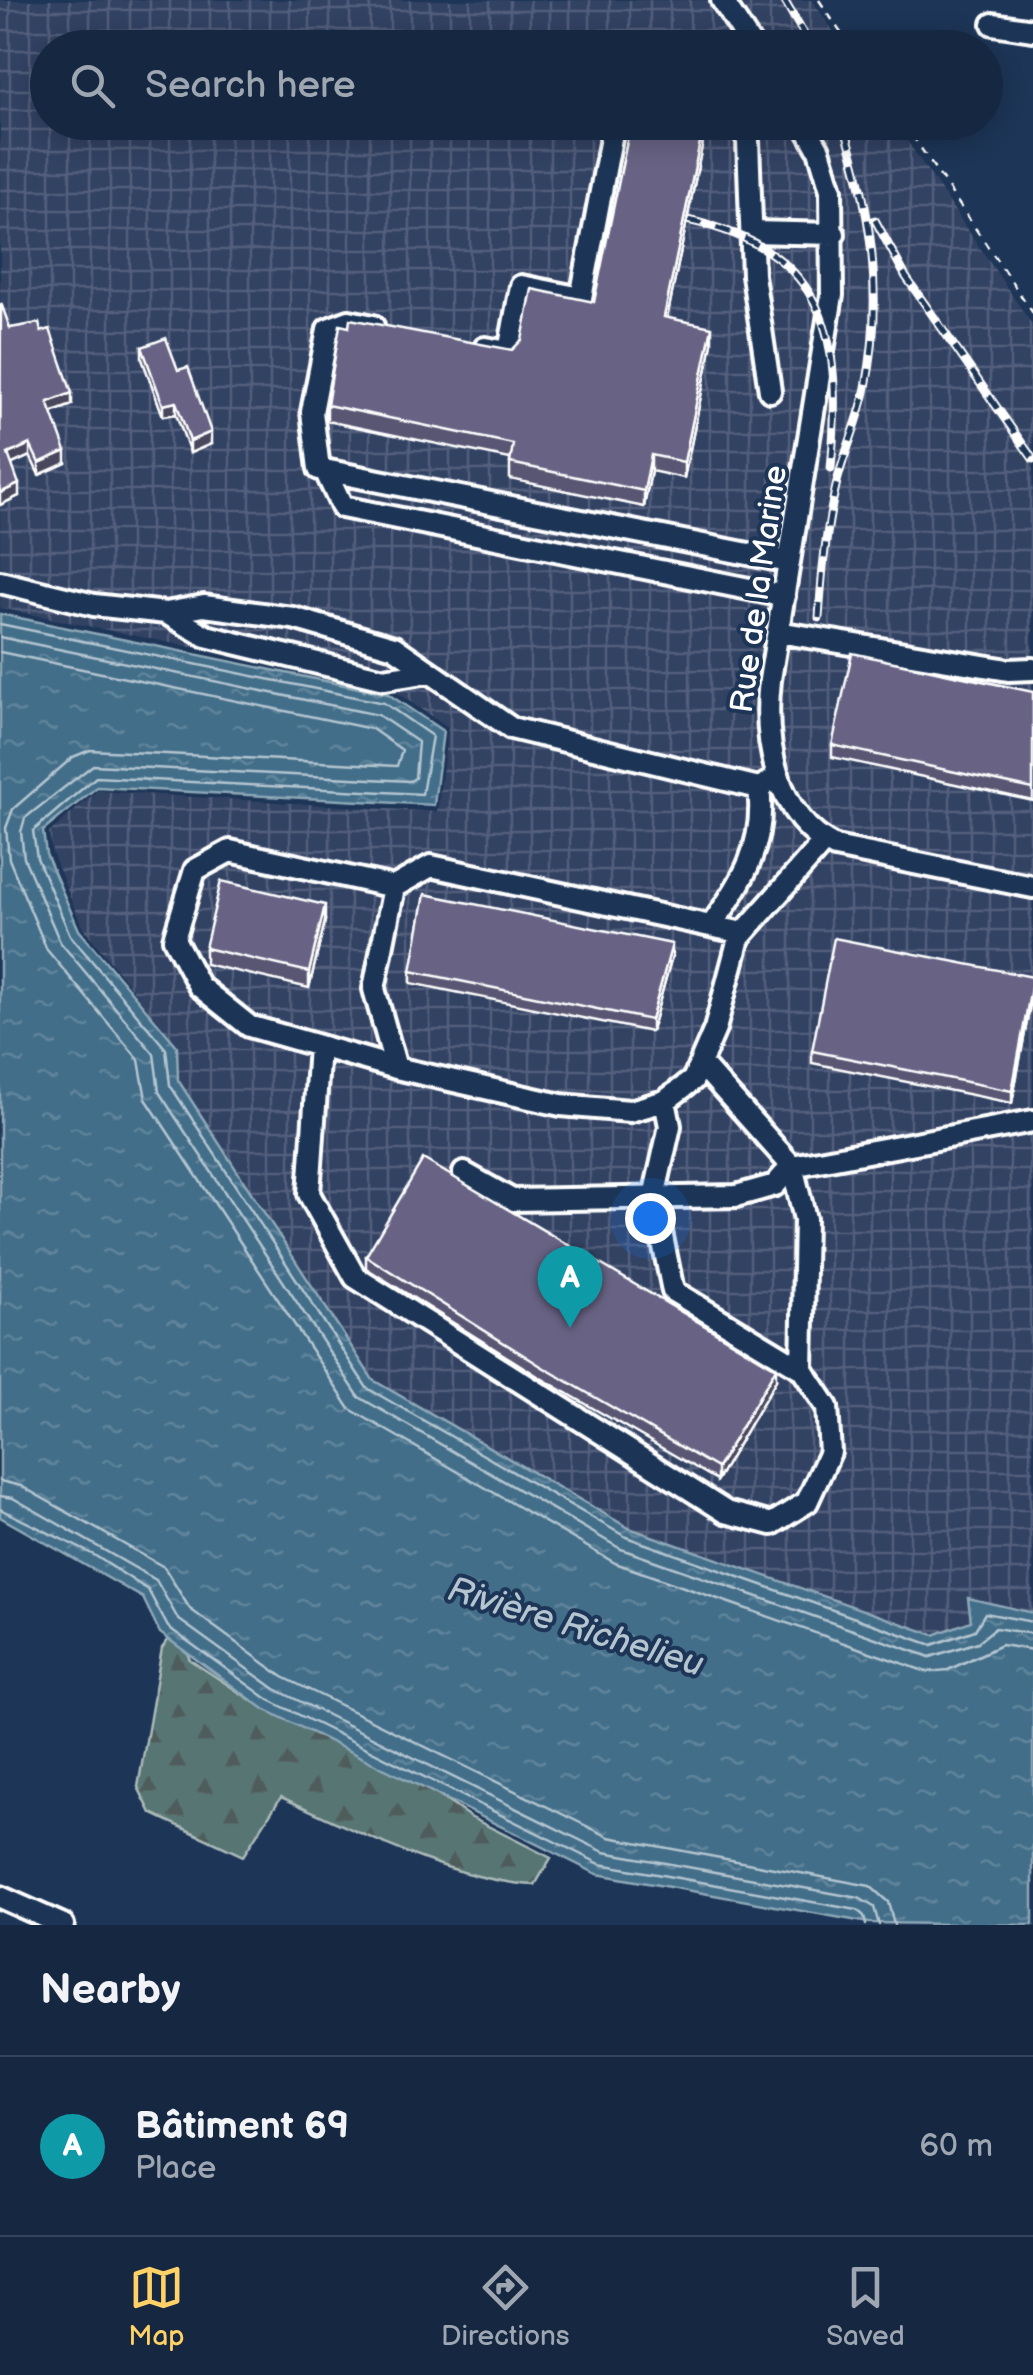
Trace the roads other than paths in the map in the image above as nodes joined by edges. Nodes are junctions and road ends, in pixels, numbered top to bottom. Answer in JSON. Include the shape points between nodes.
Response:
{"nodes":[{"id":1,"x":722,"y":0,"type":"edge"},
{"id":2,"x":994,"y":24,"type":"dead end"},
{"id":3,"x":741,"y":30,"type":"edge"},
{"id":4,"x":1033,"y":30,"type":"edge"},
{"id":5,"x":611,"y":140,"type":"edge"},
{"id":6,"x":747,"y":140,"type":"edge"},
{"id":7,"x":813,"y":140,"type":"edge"},
{"id":8,"x":752,"y":232,"type":"junction"},
{"id":9,"x":834,"y":234,"type":"junction"},
{"id":10,"x":402,"y":332,"type":"edge"},
{"id":11,"x":456,"y":342,"type":"edge"},
{"id":12,"x":770,"y":391,"type":"dead end"},
{"id":13,"x":325,"y":470,"type":"junction"},
{"id":14,"x":789,"y":562,"type":"junction"},
{"id":15,"x":0,"y":582,"type":"edge"},
{"id":16,"x":784,"y":596,"type":"junction"},
{"id":17,"x":166,"y":613,"type":"junction"},
{"id":18,"x":778,"y":632,"type":"junction"},
{"id":19,"x":1033,"y":669,"type":"edge"},
{"id":20,"x":430,"y":672,"type":"junction"},
{"id":21,"x":778,"y":777,"type":"junction"},
{"id":22,"x":760,"y":788,"type":"junction"},
{"id":23,"x":824,"y":842,"type":"junction"},
{"id":24,"x":394,"y":887,"type":"junction"},
{"id":25,"x":1033,"y":887,"type":"edge"},
{"id":26,"x":711,"y":926,"type":"junction"},
{"id":27,"x":743,"y":933,"type":"junction"},
{"id":28,"x":320,"y":1046,"type":"junction"},
{"id":29,"x":702,"y":1065,"type":"junction"},
{"id":30,"x":396,"y":1068,"type":"junction"},
{"id":31,"x":665,"y":1101,"type":"junction"},
{"id":32,"x":1033,"y":1122,"type":"edge"},
{"id":33,"x":792,"y":1166,"type":"junction"},
{"id":34,"x":464,"y":1173,"type":"dead end"},
{"id":35,"x":654,"y":1197,"type":"junction"},
{"id":36,"x":802,"y":1369,"type":"junction"},
{"id":37,"x":0,"y":1897,"type":"edge"},
{"id":38,"x":63,"y":1925,"type":"edge"}],
"edges":[{"from":1,"to":3,"type":"street"},
{"from":2,"to":4,"type":"street"},
{"from":5,"to":11,"type":"street","via":[[582,298],[521,286],[509,352]]},
{"from":6,"to":8,"type":"street"},
{"from":7,"to":9,"type":"street","name":"Rue de la Marine","via":[[831,190]]},
{"from":8,"to":9,"type":"street"},
{"from":8,"to":12,"type":"street"},
{"from":9,"to":14,"type":"street","name":"Rue de la Marine","via":[[832,296]]},
{"from":10,"to":13,"type":"street","via":[[349,322],[328,329],[312,412]]},
{"from":13,"to":14,"type":"street"},
{"from":13,"to":16,"type":"street","via":[[342,507]]},
{"from":14,"to":16,"type":"street","name":"Rue de la Marine"},
{"from":15,"to":17,"type":"street","via":[[94,605]]},
{"from":16,"to":18,"type":"street","name":"Rue de la Marine"},
{"from":17,"to":20,"type":"street","via":[[206,636],[384,678]]},
{"from":17,"to":20,"type":"street","via":[[204,606],[293,618],[394,647]]},
{"from":18,"to":19,"type":"street"},
{"from":18,"to":21,"type":"street","name":"Rue de la Marine","via":[[767,704]]},
{"from":20,"to":22,"type":"street","via":[[511,728]]},
{"from":21,"to":22,"type":"street"},
{"from":21,"to":23,"type":"street","name":"Rue de la Marine"},
{"from":22,"to":26,"type":"street","via":[[759,843]]},
{"from":23,"to":25,"type":"street"},
{"from":23,"to":27,"type":"street"},
{"from":24,"to":26,"type":"street","via":[[432,866]]},
{"from":24,"to":28,"type":"street","via":[[230,851],[194,870],[174,939],[199,986],[250,1026]]},
{"from":24,"to":30,"type":"street","via":[[374,989]]},
{"from":26,"to":27,"type":"street"},
{"from":27,"to":29,"type":"street"},
{"from":28,"to":30,"type":"street"},
{"from":28,"to":36,"type":"street","via":[[309,1194],[355,1277],[726,1512],[772,1524],[808,1502],[830,1452],[827,1407]]},
{"from":29,"to":31,"type":"street"},
{"from":29,"to":33,"type":"street"},
{"from":30,"to":31,"type":"street","via":[[584,1110],[630,1111]]},
{"from":31,"to":35,"type":"street","via":[[670,1126]]},
{"from":32,"to":33,"type":"street"},
{"from":33,"to":35,"type":"street","via":[[775,1185],[736,1196]]},
{"from":33,"to":36,"type":"street","via":[[806,1219]]},
{"from":34,"to":35,"type":"street","via":[[512,1200]]},
{"from":35,"to":36,"type":"street","via":[[673,1291]]},
{"from":37,"to":38,"type":"street"}]}
